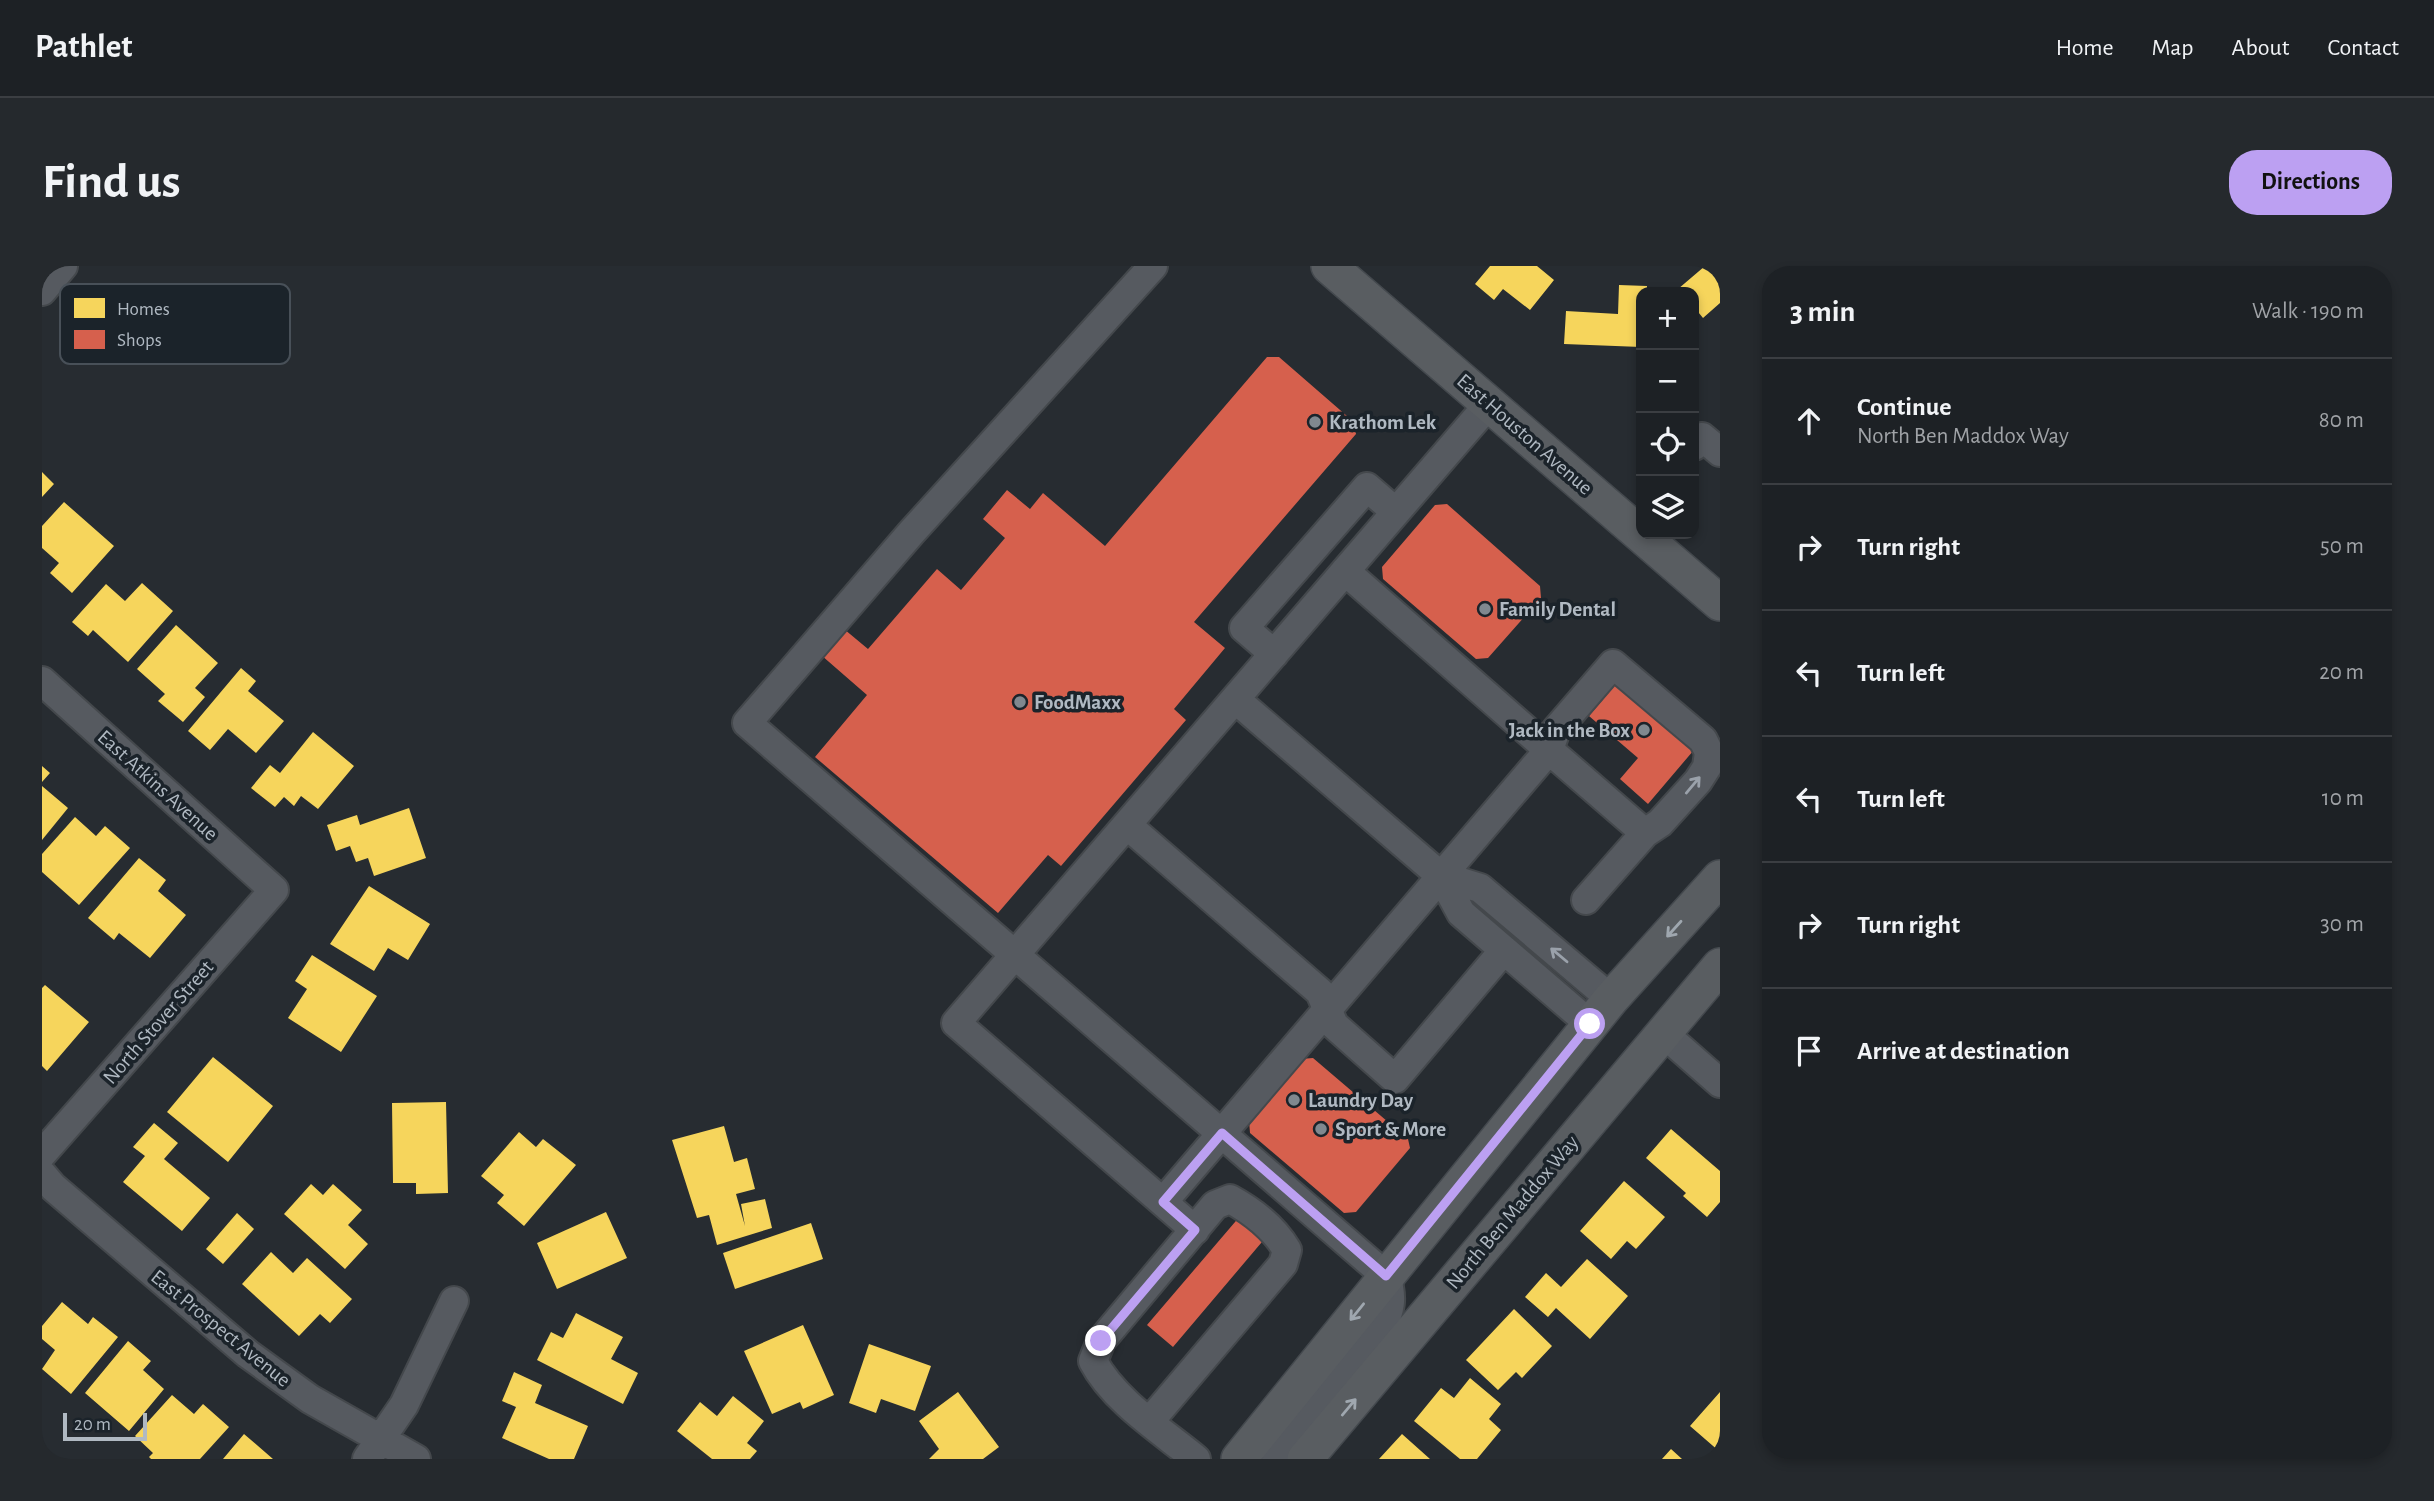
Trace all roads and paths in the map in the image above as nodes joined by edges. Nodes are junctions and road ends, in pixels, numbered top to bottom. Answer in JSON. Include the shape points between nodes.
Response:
{"nodes":[{"id":1,"x":63,"y":266,"type":"edge"},
{"id":2,"x":1153,"y":266,"type":"edge"},
{"id":3,"x":1329,"y":266,"type":"edge"},
{"id":4,"x":42,"y":291,"type":"edge"},
{"id":5,"x":1489,"y":404,"type":"junction"},
{"id":6,"x":1699,"y":440,"type":"edge"},
{"id":7,"x":1720,"y":453,"type":"edge"},
{"id":8,"x":1396,"y":512,"type":"junction"},
{"id":9,"x":1634,"y":515,"type":"edge"},
{"id":10,"x":1345,"y":571,"type":"junction"},
{"id":11,"x":1720,"y":603,"type":"edge"},
{"id":12,"x":1274,"y":654,"type":"junction"},
{"id":13,"x":42,"y":681,"type":"edge"},
{"id":14,"x":1235,"y":699,"type":"junction"},
{"id":15,"x":1549,"y":750,"type":"junction"},
{"id":16,"x":1127,"y":825,"type":"junction"},
{"id":17,"x":1645,"y":833,"type":"junction"},
{"id":18,"x":1441,"y":876,"type":"junction"},
{"id":19,"x":1720,"y":878,"type":"edge"},
{"id":20,"x":274,"y":890,"type":"joint"},
{"id":21,"x":1586,"y":900,"type":"dead end"},
{"id":22,"x":1504,"y":950,"type":"junction"},
{"id":23,"x":1016,"y":954,"type":"junction"},
{"id":24,"x":1720,"y":966,"type":"edge"},
{"id":25,"x":1327,"y":1009,"type":"junction"},
{"id":26,"x":1601,"y":1011,"type":"junction"},
{"id":27,"x":1662,"y":1032,"type":"junction"},
{"id":28,"x":1720,"y":1083,"type":"edge"},
{"id":29,"x":1222,"y":1133,"type":"junction"},
{"id":30,"x":42,"y":1154,"type":"edge"},
{"id":31,"x":42,"y":1174,"type":"edge"},
{"id":32,"x":1163,"y":1202,"type":"junction"},
{"id":33,"x":1195,"y":1230,"type":"junction"},
{"id":34,"x":1386,"y":1276,"type":"junction"},
{"id":35,"x":454,"y":1301,"type":"dead end"},
{"id":36,"x":1150,"y":1421,"type":"junction"},
{"id":37,"x":374,"y":1449,"type":"edge"},
{"id":38,"x":416,"y":1459,"type":"edge"},
{"id":39,"x":1196,"y":1459,"type":"edge"},
{"id":40,"x":1239,"y":1459,"type":"edge"},
{"id":41,"x":1276,"y":1459,"type":"edge"},
{"id":42,"x":1306,"y":1459,"type":"edge"}],
"edges":[{"from":1,"to":4,"type":"street"},
{"from":2,"to":23,"type":"street","via":[[911,533],[747,723]]},
{"from":3,"to":5,"type":"main road","name":"East Houston Avenue"},
{"from":5,"to":8,"type":"street"},
{"from":5,"to":9,"type":"main road","name":"East Houston Avenue"},
{"from":6,"to":7,"type":"street","via":[[1702,437]]},
{"from":8,"to":10,"type":"street"},
{"from":8,"to":12,"type":"street","via":[[1367,487],[1244,628]]},
{"from":9,"to":11,"type":"main road","name":"East Houston Avenue"},
{"from":10,"to":12,"type":"street"},
{"from":10,"to":15,"type":"street"},
{"from":12,"to":14,"type":"street"},
{"from":13,"to":20,"type":"street","name":"East Atkins Avenue"},
{"from":14,"to":16,"type":"street"},
{"from":14,"to":18,"type":"street"},
{"from":15,"to":17,"type":"street"},
{"from":17,"to":15,"type":"street","one_way":true,"via":[[1698,781],[1709,752],[1703,740],[1613,664],[1556,730]]},
{"from":15,"to":18,"type":"street"},
{"from":16,"to":23,"type":"street"},
{"from":16,"to":25,"type":"street","via":[[1320,992]]},
{"from":17,"to":21,"type":"street"},
{"from":18,"to":22,"type":"street","via":[[1461,913]]},
{"from":18,"to":25,"type":"street"},
{"from":26,"to":18,"type":"street","one_way":true,"via":[[1480,888]]},
{"from":19,"to":26,"type":"main road","one_way":true},
{"from":20,"to":30,"type":"street","name":"North Stover Street"},
{"from":22,"to":25,"type":"street","via":[[1395,1079],[1334,1025]]},
{"from":22,"to":26,"type":"street"},
{"from":23,"to":29,"type":"street"},
{"from":23,"to":32,"type":"street","via":[[956,1023]]},
{"from":24,"to":27,"type":"main road","name":"North Ben Maddox Way"},
{"from":25,"to":29,"type":"street"},
{"from":26,"to":34,"type":"main road"},
{"from":27,"to":28,"type":"street"},
{"from":42,"to":27,"type":"main road","name":"North Ben Maddox Way","one_way":true},
{"from":29,"to":32,"type":"street"},
{"from":29,"to":34,"type":"street"},
{"from":31,"to":37,"type":"street","name":"East Prospect Avenue","via":[[248,1354]]},
{"from":32,"to":33,"type":"street"},
{"from":33,"to":36,"type":"street","via":[[1101,1341],[1093,1361],[1102,1378]]},
{"from":33,"to":36,"type":"street","via":[[1215,1205],[1230,1199],[1279,1236],[1287,1250],[1283,1264]]},
{"from":34,"to":40,"type":"main road","one_way":true},
{"from":34,"to":41,"type":"street","via":[[1390,1311],[1381,1329]]},
{"from":35,"to":37,"type":"street","via":[[404,1405]]},
{"from":36,"to":39,"type":"street"},
{"from":37,"to":38,"type":"street","name":"East Prospect Avenue"}]}
